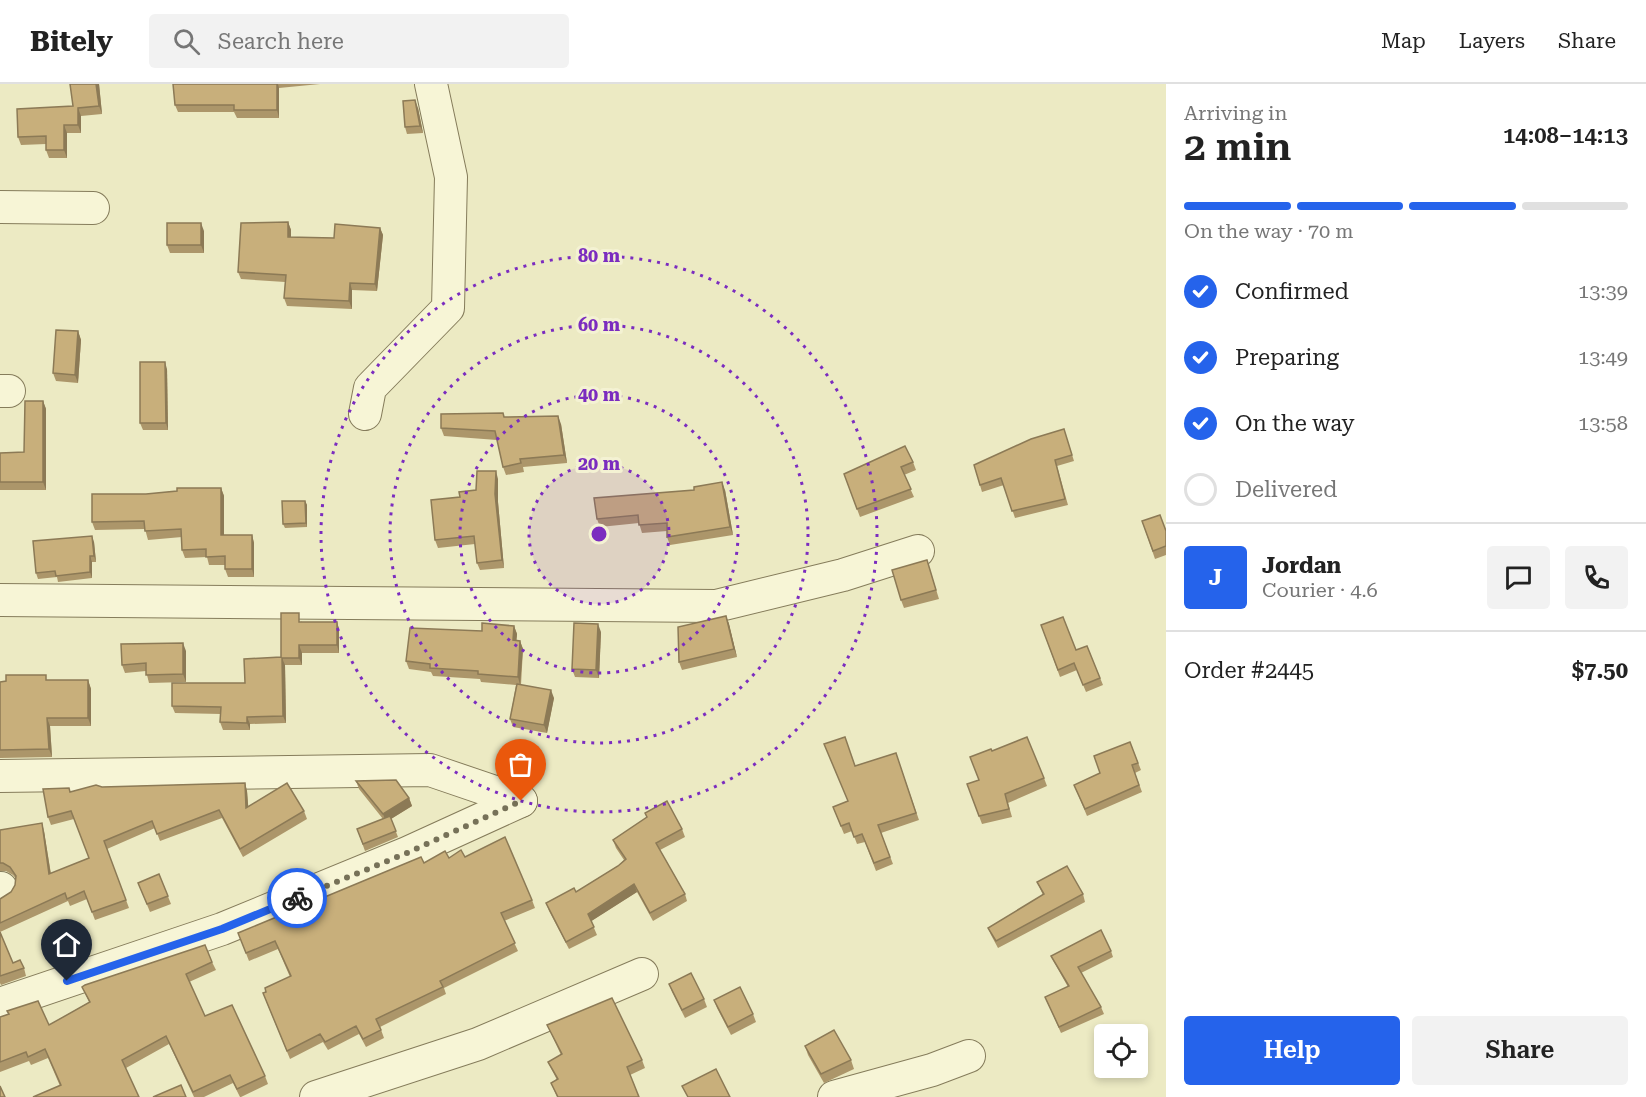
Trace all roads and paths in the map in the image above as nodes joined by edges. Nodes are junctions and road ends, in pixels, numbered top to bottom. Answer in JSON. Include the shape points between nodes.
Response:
{"nodes":[{"id":1,"x":430,"y":84,"type":"edge"},
{"id":2,"x":0,"y":207,"type":"edge"},
{"id":3,"x":93,"y":208,"type":"dead end"},
{"id":4,"x":365,"y":414,"type":"dead end"},
{"id":5,"x":918,"y":551,"type":"dead end"},
{"id":6,"x":0,"y":600,"type":"edge"},
{"id":7,"x":0,"y":776,"type":"edge"},
{"id":8,"x":642,"y":974,"type":"dead end"},
{"id":9,"x":0,"y":1004,"type":"edge"},
{"id":10,"x":969,"y":1056,"type":"dead end"},
{"id":11,"x":316,"y":1097,"type":"edge"},
{"id":12,"x":834,"y":1097,"type":"edge"}],
"edges":[{"from":1,"to":4,"type":"street","via":[[451,177],[448,308],[370,388]]},
{"from":2,"to":3,"type":"street"},
{"from":5,"to":6,"type":"street","via":[[843,575],[716,606]]},
{"from":7,"to":9,"type":"street","via":[[430,770],[521,801],[222,929]]},
{"from":8,"to":11,"type":"street","via":[[478,1044]]},
{"from":10,"to":12,"type":"street"}]}
